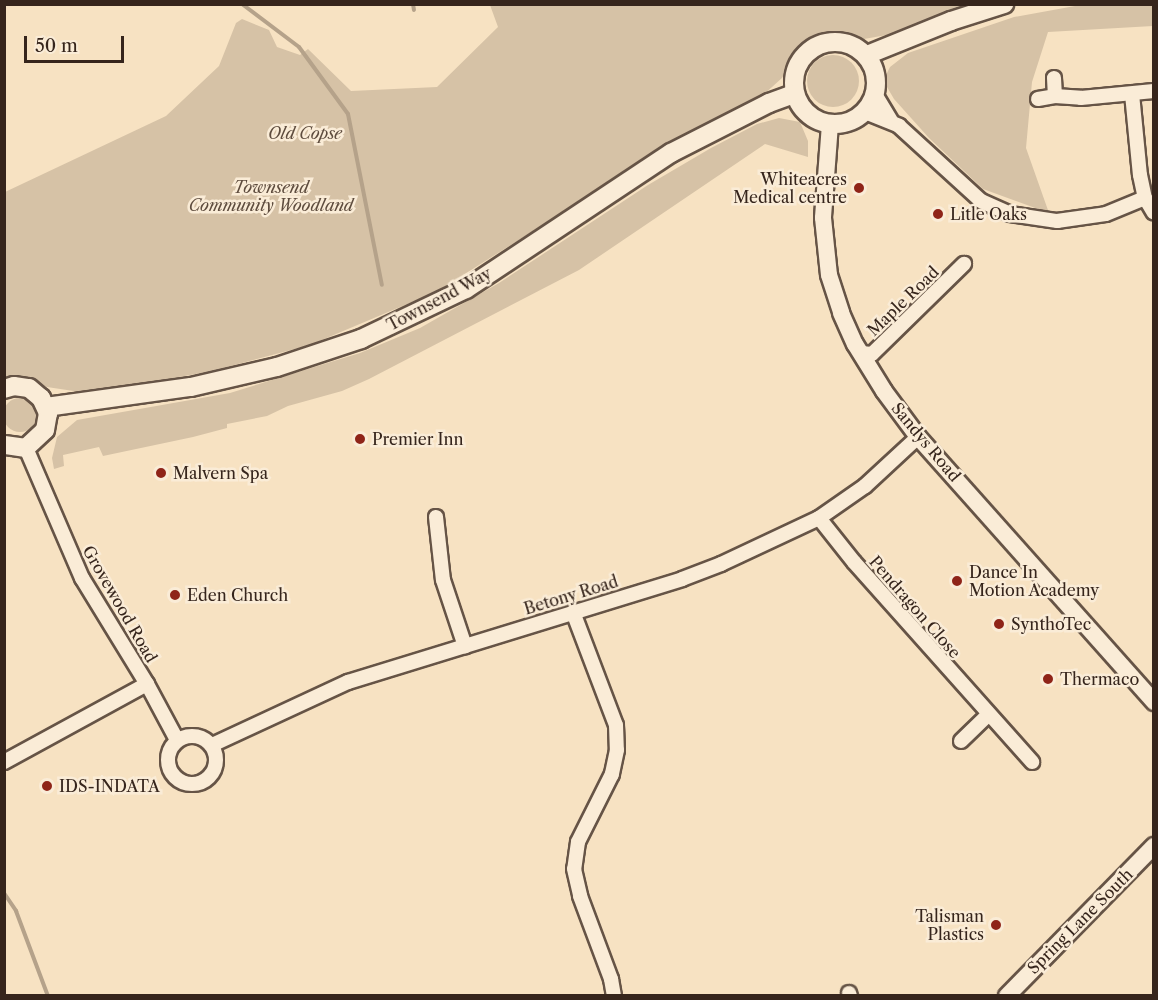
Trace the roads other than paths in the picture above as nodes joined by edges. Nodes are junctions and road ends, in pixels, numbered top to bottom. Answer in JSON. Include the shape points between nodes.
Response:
{"nodes":[{"id":1,"x":1004,"y":4,"type":"edge"},
{"id":2,"x":867,"y":55,"type":"junction"},
{"id":3,"x":1054,"y":78,"type":"dead end"},
{"id":4,"x":1154,"y":91,"type":"edge"},
{"id":5,"x":794,"y":94,"type":"junction"},
{"id":6,"x":875,"y":94,"type":"junction"},
{"id":7,"x":1132,"y":94,"type":"junction"},
{"id":8,"x":1055,"y":96,"type":"junction"},
{"id":9,"x":1038,"y":99,"type":"dead end"},
{"id":10,"x":865,"y":112,"type":"junction"},
{"id":11,"x":891,"y":121,"type":"junction"},
{"id":12,"x":830,"y":124,"type":"junction"},
{"id":13,"x":1146,"y":198,"type":"junction"},
{"id":14,"x":1154,"y":213,"type":"edge"},
{"id":15,"x":964,"y":264,"type":"dead end"},
{"id":16,"x":861,"y":353,"type":"junction"},
{"id":17,"x":4,"y":389,"type":"edge"},
{"id":18,"x":46,"y":407,"type":"junction"},
{"id":19,"x":918,"y":437,"type":"junction"},
{"id":20,"x":4,"y":445,"type":"edge"},
{"id":21,"x":26,"y":448,"type":"junction"},
{"id":22,"x":436,"y":517,"type":"dead end"},
{"id":23,"x":819,"y":518,"type":"junction"},
{"id":24,"x":573,"y":612,"type":"junction"},
{"id":25,"x":465,"y":646,"type":"junction"},
{"id":26,"x":147,"y":684,"type":"junction"},
{"id":27,"x":1154,"y":702,"type":"edge"},
{"id":28,"x":988,"y":715,"type":"junction"},
{"id":29,"x":177,"y":740,"type":"junction"},
{"id":30,"x":961,"y":741,"type":"dead end"},
{"id":31,"x":212,"y":745,"type":"junction"},
{"id":32,"x":4,"y":762,"type":"edge"},
{"id":33,"x":1032,"y":762,"type":"dead end"},
{"id":34,"x":1154,"y":846,"type":"edge"},
{"id":35,"x":614,"y":996,"type":"edge"},
{"id":36,"x":1007,"y":996,"type":"edge"}],
"edges":[{"from":1,"to":2,"type":"main road"},
{"from":2,"to":5,"type":"main road","via":[[843,41],[815,45],[796,66]]},
{"from":2,"to":6,"type":"main road","via":[[876,74]]},
{"from":3,"to":8,"type":"street"},
{"from":4,"to":7,"type":"street"},
{"from":5,"to":12,"type":"main road","via":[[814,119]]},
{"from":5,"to":18,"type":"main road","name":"Townsend Way","via":[[671,153],[466,289],[361,339],[277,367],[191,387]]},
{"from":6,"to":10,"type":"main road"},
{"from":6,"to":11,"type":"street"},
{"from":7,"to":8,"type":"street"},
{"from":7,"to":13,"type":"street"},
{"from":8,"to":9,"type":"street"},
{"from":10,"to":11,"type":"street"},
{"from":10,"to":12,"type":"main road","via":[[849,123]]},
{"from":11,"to":13,"type":"street","via":[[981,201],[1010,214],[1057,221],[1106,214]]},
{"from":12,"to":16,"type":"street","name":"Sandys Road","via":[[823,218],[829,275],[841,313]]},
{"from":13,"to":14,"type":"street"},
{"from":15,"to":16,"type":"street","name":"Maple Road","via":[[872,354]]},
{"from":16,"to":19,"type":"street","name":"Sandys Road"},
{"from":17,"to":18,"type":"main road","via":[[29,388]]},
{"from":18,"to":21,"type":"main road","via":[[45,430]]},
{"from":19,"to":23,"type":"street","name":"Betony Road","via":[[865,486]]},
{"from":19,"to":27,"type":"street","name":"Sandys Road"},
{"from":20,"to":21,"type":"main road"},
{"from":21,"to":26,"type":"street","name":"Grovewood Road","via":[[82,578]]},
{"from":22,"to":25,"type":"street","via":[[443,580]]},
{"from":23,"to":24,"type":"street","name":"Betony Road","via":[[682,579]]},
{"from":23,"to":28,"type":"street","name":"Pendragon Close"},
{"from":24,"to":25,"type":"street","name":"Betony Road"},
{"from":24,"to":35,"type":"street","via":[[616,725],[617,750],[612,774],[578,842],[574,869]]},
{"from":25,"to":31,"type":"street","name":"Betony Road","via":[[348,682]]},
{"from":26,"to":29,"type":"street","name":"Grovewood Road"},
{"from":26,"to":32,"type":"street"},
{"from":28,"to":30,"type":"street"},
{"from":28,"to":33,"type":"street","name":"Pendragon Close"},
{"from":29,"to":31,"type":"street","via":[[189,735],[202,737]]},
{"from":29,"to":31,"type":"street","via":[[171,748],[169,768],[174,776],[190,784],[202,782],[216,766]]},
{"from":34,"to":36,"type":"street","name":"Spring Lane South"}]}
